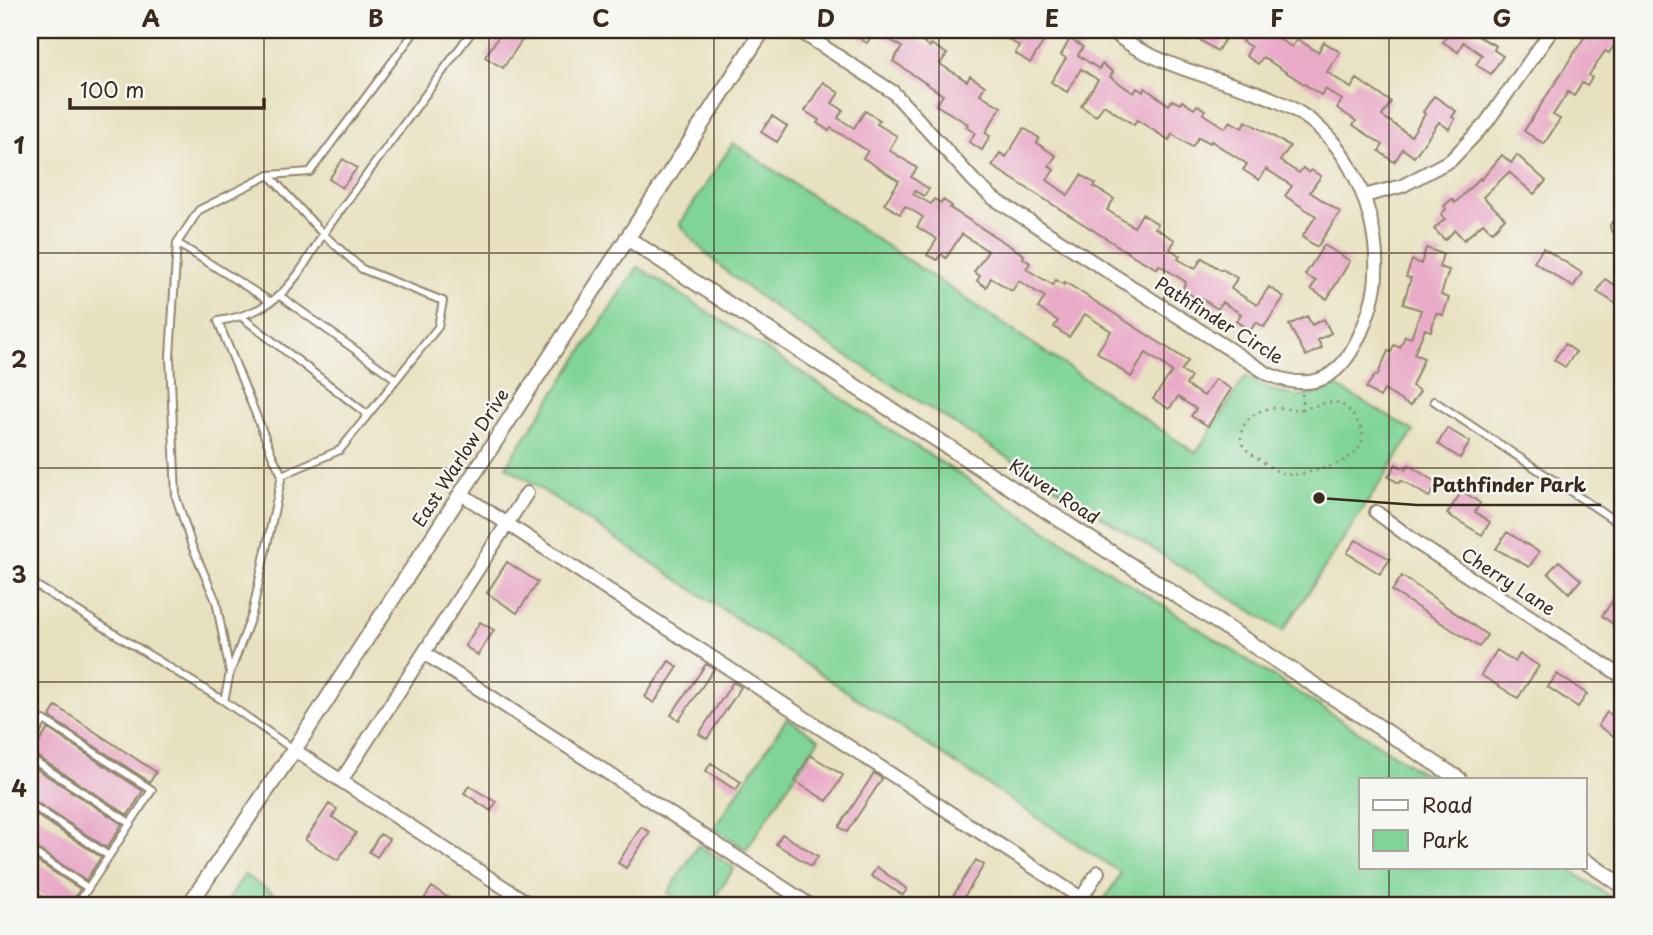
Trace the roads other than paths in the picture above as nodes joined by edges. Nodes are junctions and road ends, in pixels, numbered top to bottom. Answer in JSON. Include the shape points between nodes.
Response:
{"nodes":[{"id":1,"x":416,"y":30,"type":"edge"},
{"id":2,"x":473,"y":30,"type":"edge"},
{"id":3,"x":763,"y":30,"type":"edge"},
{"id":4,"x":798,"y":30,"type":"edge"},
{"id":5,"x":1112,"y":30,"type":"edge"},
{"id":6,"x":1546,"y":32,"type":"edge"},
{"id":7,"x":269,"y":175,"type":"junction"},
{"id":8,"x":1364,"y":196,"type":"junction"},
{"id":9,"x":323,"y":234,"type":"junction"},
{"id":10,"x":627,"y":238,"type":"junction"},
{"id":11,"x":177,"y":243,"type":"junction"},
{"id":12,"x":280,"y":296,"type":"junction"},
{"id":13,"x":271,"y":302,"type":"junction"},
{"id":14,"x":243,"y":318,"type":"junction"},
{"id":15,"x":396,"y":379,"type":"junction"},
{"id":16,"x":1434,"y":401,"type":"dead end"},
{"id":17,"x":368,"y":415,"type":"junction"},
{"id":18,"x":282,"y":474,"type":"junction"},
{"id":19,"x":460,"y":493,"type":"junction"},
{"id":20,"x":527,"y":493,"type":"dead end"},
{"id":21,"x":1376,"y":512,"type":"dead end"},
{"id":22,"x":508,"y":523,"type":"junction"},
{"id":23,"x":1623,"y":526,"type":"edge"},
{"id":24,"x":37,"y":586,"type":"dead end"},
{"id":25,"x":424,"y":653,"type":"junction"},
{"id":26,"x":230,"y":673,"type":"junction"},
{"id":27,"x":1623,"y":677,"type":"edge"},
{"id":28,"x":223,"y":701,"type":"junction"},
{"id":29,"x":30,"y":743,"type":"edge"},
{"id":30,"x":294,"y":750,"type":"junction"},
{"id":31,"x":30,"y":758,"type":"edge"},
{"id":32,"x":1458,"y":778,"type":"edge"},
{"id":33,"x":341,"y":781,"type":"junction"},
{"id":34,"x":30,"y":804,"type":"edge"},
{"id":35,"x":131,"y":823,"type":"junction"},
{"id":36,"x":30,"y":850,"type":"edge"},
{"id":37,"x":109,"y":856,"type":"junction"},
{"id":38,"x":1586,"y":862,"type":"edge"},
{"id":39,"x":1098,"y":872,"type":"dead end"},
{"id":40,"x":1623,"y":886,"type":"edge"},
{"id":41,"x":88,"y":888,"type":"junction"},
{"id":42,"x":30,"y":895,"type":"edge"},
{"id":43,"x":1079,"y":902,"type":"edge"},
{"id":44,"x":45,"y":905,"type":"edge"},
{"id":45,"x":77,"y":905,"type":"edge"},
{"id":46,"x":189,"y":905,"type":"edge"},
{"id":47,"x":531,"y":905,"type":"edge"},
{"id":48,"x":810,"y":905,"type":"edge"}],
"edges":[{"from":1,"to":7,"type":"lane","via":[[310,172]]},
{"from":2,"to":9,"type":"lane"},
{"from":3,"to":10,"type":"street","name":"East Warlow Drive"},
{"from":4,"to":8,"type":"street","name":"Pathfinder Circle","via":[[892,92],[993,198],[1287,382],[1322,380],[1339,369],[1353,351],[1368,315],[1376,275],[1374,238]]},
{"from":5,"to":8,"type":"street","name":"Pathfinder Circle","via":[[1173,66],[1263,93],[1296,110],[1349,164]]},
{"from":6,"to":8,"type":"street","via":[[1486,123],[1451,160],[1402,186]]},
{"from":7,"to":9,"type":"lane"},
{"from":7,"to":11,"type":"lane","via":[[200,210]]},
{"from":9,"to":12,"type":"lane","via":[[303,269]]},
{"from":9,"to":15,"type":"lane","via":[[362,269],[443,301],[438,327]]},
{"from":10,"to":19,"type":"street","name":"East Warlow Drive"},
{"from":10,"to":32,"type":"street","name":"Kluver Road"},
{"from":11,"to":13,"type":"lane"},
{"from":11,"to":26,"type":"lane","via":[[170,357],[176,497],[216,601]]},
{"from":12,"to":13,"type":"lane"},
{"from":12,"to":15,"type":"lane"},
{"from":13,"to":14,"type":"lane"},
{"from":14,"to":17,"type":"lane"},
{"from":14,"to":18,"type":"lane","via":[[218,321]]},
{"from":15,"to":17,"type":"lane"},
{"from":16,"to":23,"type":"lane"},
{"from":17,"to":18,"type":"lane","via":[[340,450]]},
{"from":18,"to":26,"type":"lane","via":[[252,614]]},
{"from":19,"to":22,"type":"street"},
{"from":19,"to":30,"type":"street","name":"East Warlow Drive"},
{"from":20,"to":22,"type":"street"},
{"from":21,"to":27,"type":"street","name":"Cherry Lane"},
{"from":22,"to":25,"type":"street"},
{"from":22,"to":43,"type":"street"},
{"from":24,"to":28,"type":"lane"},
{"from":25,"to":33,"type":"street"},
{"from":25,"to":48,"type":"street"},
{"from":26,"to":28,"type":"lane"},
{"from":28,"to":30,"type":"lane"},
{"from":29,"to":35,"type":"lane","via":[[44,720],[152,790]]},
{"from":30,"to":33,"type":"street"},
{"from":30,"to":46,"type":"street","name":"East Warlow Drive"},
{"from":31,"to":35,"type":"lane"},
{"from":33,"to":47,"type":"street"},
{"from":34,"to":37,"type":"lane"},
{"from":35,"to":37,"type":"lane"},
{"from":36,"to":41,"type":"lane"},
{"from":37,"to":41,"type":"lane"},
{"from":38,"to":40,"type":"street"},
{"from":39,"to":43,"type":"street"},
{"from":41,"to":45,"type":"lane"},
{"from":42,"to":44,"type":"lane"}]}
